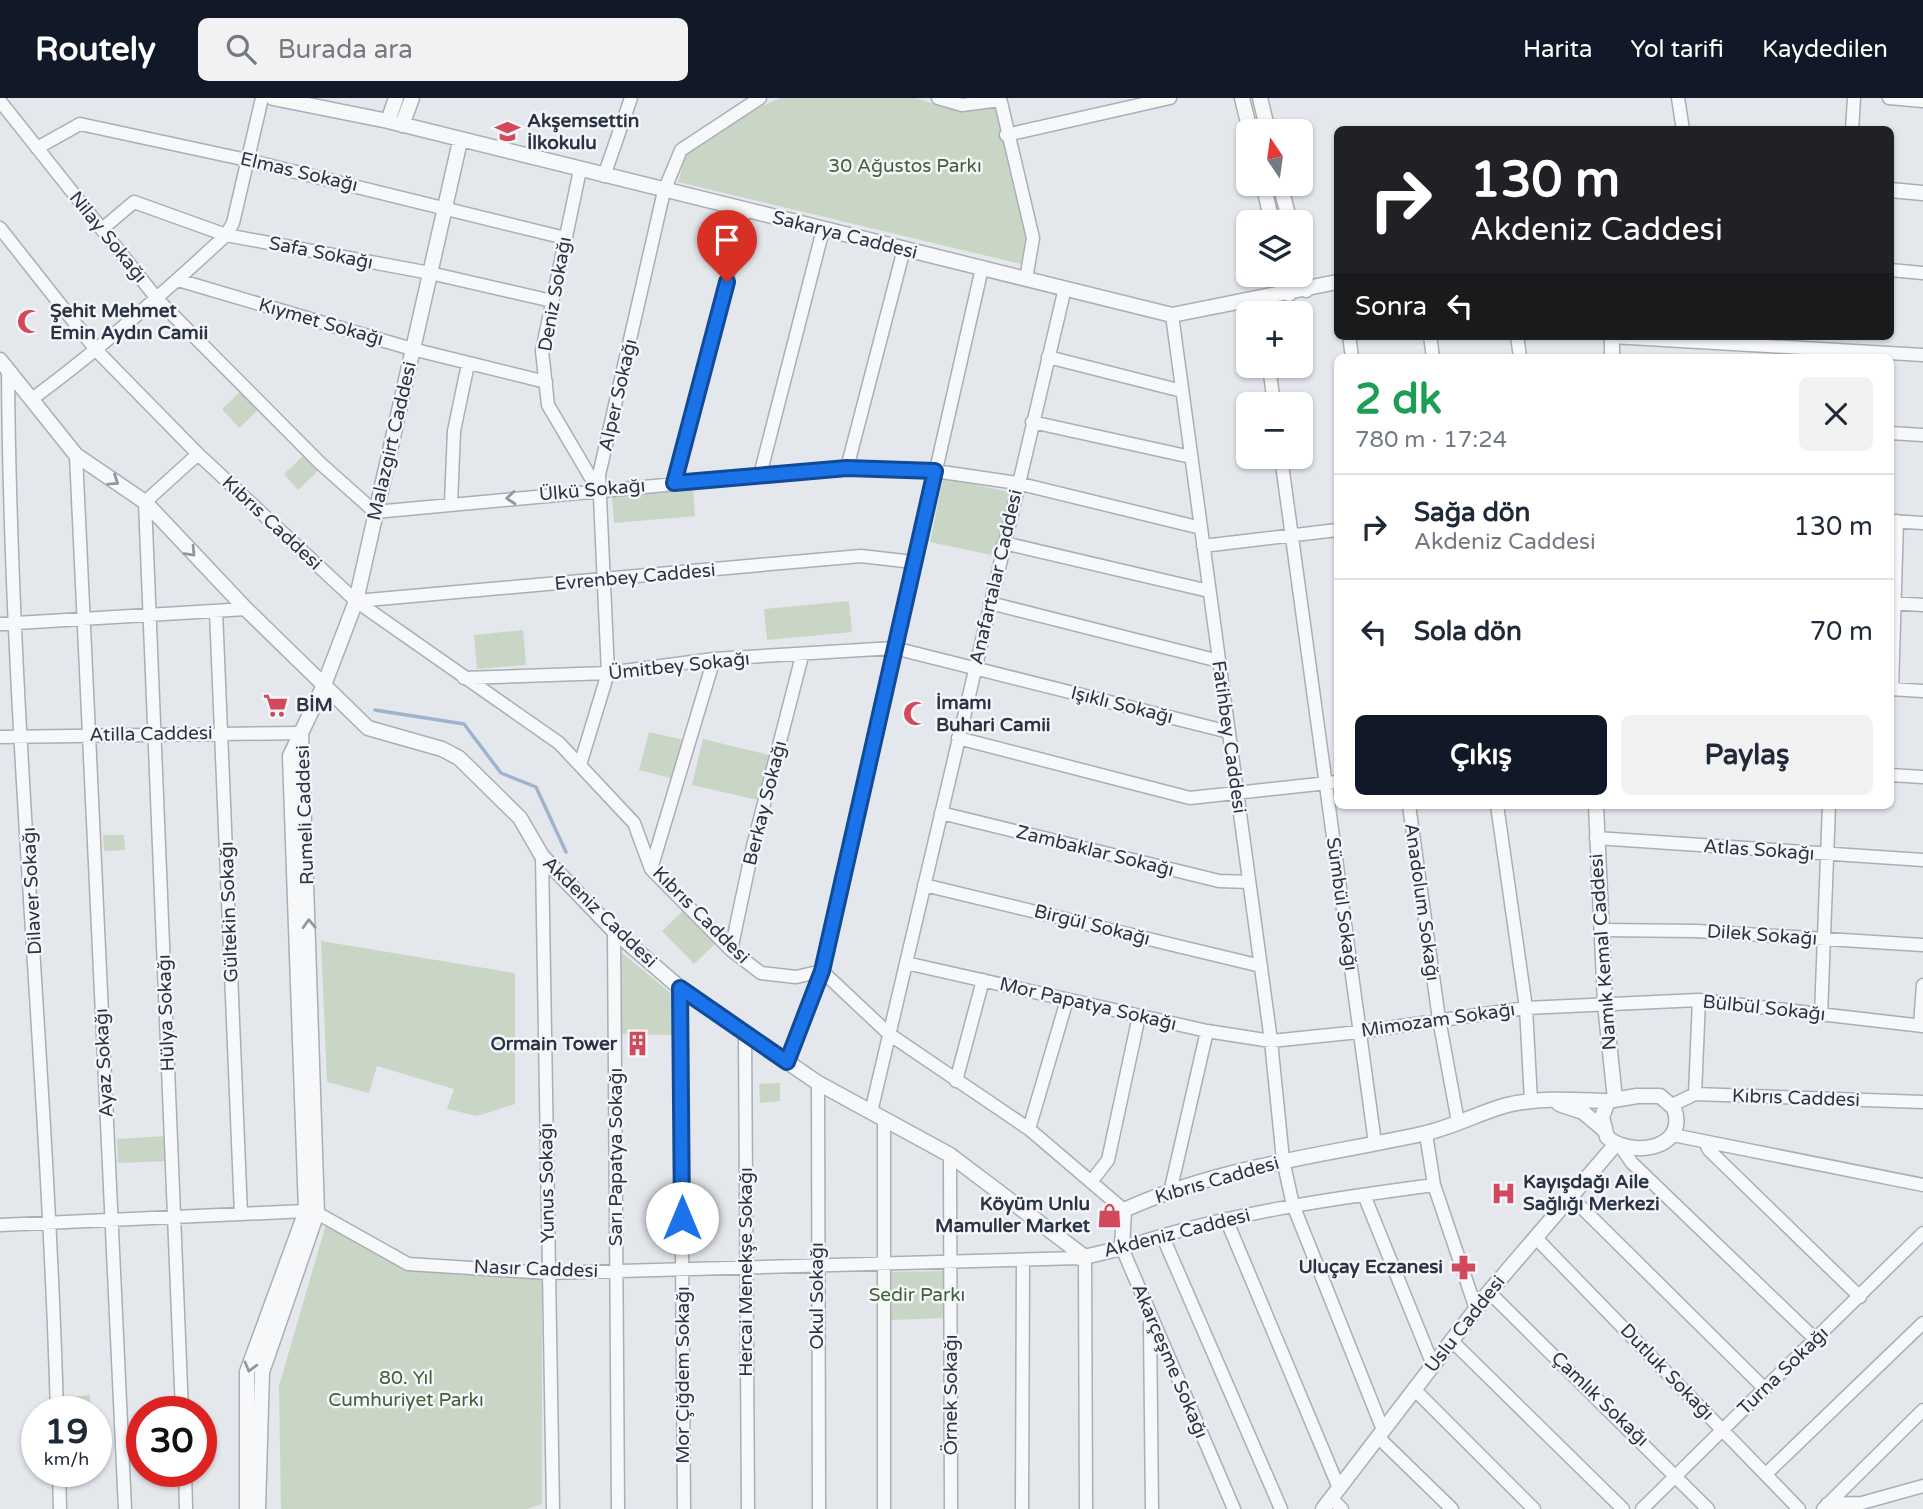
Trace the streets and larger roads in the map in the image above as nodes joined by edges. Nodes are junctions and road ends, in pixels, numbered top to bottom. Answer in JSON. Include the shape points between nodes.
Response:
{"nodes":[{"id":1,"x":262,"y":98,"type":"edge"},
{"id":2,"x":273,"y":98,"type":"edge"},
{"id":3,"x":396,"y":98,"type":"edge"},
{"id":4,"x":412,"y":98,"type":"edge"},
{"id":5,"x":631,"y":98,"type":"edge"},
{"id":6,"x":760,"y":98,"type":"edge"},
{"id":7,"x":938,"y":98,"type":"edge"},
{"id":8,"x":1170,"y":98,"type":"edge"},
{"id":9,"x":1242,"y":98,"type":"edge"},
{"id":10,"x":1260,"y":98,"type":"edge"},
{"id":11,"x":1678,"y":98,"type":"edge"},
{"id":12,"x":1854,"y":98,"type":"edge"},
{"id":13,"x":1889,"y":98,"type":"edge"},
{"id":14,"x":1000,"y":99,"type":"edge"},
{"id":15,"x":1923,"y":101,"type":"edge"},
{"id":16,"x":0,"y":102,"type":"edge"},
{"id":17,"x":1247,"y":119,"type":"edge"},
{"id":18,"x":1265,"y":119,"type":"edge"},
{"id":19,"x":395,"y":123,"type":"junction"},
{"id":20,"x":1682,"y":126,"type":"edge"},
{"id":21,"x":1852,"y":126,"type":"edge"},
{"id":22,"x":1006,"y":135,"type":"junction"},
{"id":23,"x":460,"y":141,"type":"junction"},
{"id":24,"x":37,"y":148,"type":"junction"},
{"id":25,"x":247,"y":160,"type":"junction"},
{"id":26,"x":580,"y":170,"type":"junction"},
{"id":27,"x":604,"y":176,"type":"junction"},
{"id":28,"x":1894,"y":190,"type":"edge"},
{"id":29,"x":664,"y":191,"type":"junction"},
{"id":30,"x":1923,"y":193,"type":"edge"},
{"id":31,"x":445,"y":207,"type":"junction"},
{"id":32,"x":745,"y":210,"type":"junction"},
{"id":33,"x":0,"y":228,"type":"edge"},
{"id":34,"x":102,"y":229,"type":"junction"},
{"id":35,"x":824,"y":230,"type":"junction"},
{"id":36,"x":226,"y":235,"type":"junction"},
{"id":37,"x":565,"y":238,"type":"junction"},
{"id":38,"x":904,"y":249,"type":"junction"},
{"id":39,"x":982,"y":268,"type":"junction"},
{"id":40,"x":1894,"y":270,"type":"edge"},
{"id":41,"x":1923,"y":272,"type":"edge"},
{"id":42,"x":430,"y":273,"type":"junction"},
{"id":43,"x":1026,"y":279,"type":"junction"},
{"id":44,"x":178,"y":280,"type":"junction"},
{"id":45,"x":1334,"y":283,"type":"edge"},
{"id":46,"x":1288,"y":287,"type":"edge"},
{"id":47,"x":1305,"y":287,"type":"edge"},
{"id":48,"x":1065,"y":288,"type":"junction"},
{"id":49,"x":1306,"y":290,"type":"junction"},
{"id":50,"x":1289,"y":294,"type":"junction"},
{"id":51,"x":158,"y":300,"type":"junction"},
{"id":52,"x":552,"y":301,"type":"junction"},
{"id":53,"x":1273,"y":301,"type":"edge"},
{"id":54,"x":1236,"y":309,"type":"edge"},
{"id":55,"x":1172,"y":315,"type":"junction"},
{"id":56,"x":1682,"y":340,"type":"edge"},
{"id":57,"x":1847,"y":347,"type":"edge"},
{"id":58,"x":412,"y":349,"type":"junction"},
{"id":59,"x":97,"y":351,"type":"junction"},
{"id":60,"x":1923,"y":355,"type":"edge"},
{"id":61,"x":1048,"y":357,"type":"junction"},
{"id":62,"x":468,"y":364,"type":"junction"},
{"id":63,"x":4,"y":365,"type":"edge"},
{"id":64,"x":546,"y":382,"type":"junction"},
{"id":65,"x":1182,"y":391,"type":"junction"},
{"id":66,"x":32,"y":399,"type":"junction"},
{"id":67,"x":1032,"y":422,"type":"junction"},
{"id":68,"x":1894,"y":433,"type":"edge"},
{"id":69,"x":1923,"y":436,"type":"edge"},
{"id":70,"x":198,"y":454,"type":"junction"},
{"id":71,"x":75,"y":455,"type":"junction"},
{"id":72,"x":1191,"y":457,"type":"junction"},
{"id":73,"x":847,"y":468,"type":"junction"},
{"id":74,"x":1283,"y":469,"type":"edge"},
{"id":75,"x":935,"y":471,"type":"junction"},
{"id":76,"x":760,"y":475,"type":"junction"},
{"id":77,"x":674,"y":483,"type":"junction"},
{"id":78,"x":1017,"y":483,"type":"junction"},
{"id":79,"x":598,"y":490,"type":"junction"},
{"id":80,"x":145,"y":502,"type":"junction"},
{"id":81,"x":451,"y":503,"type":"junction"},
{"id":82,"x":375,"y":512,"type":"junction"},
{"id":83,"x":1894,"y":521,"type":"edge"},
{"id":84,"x":1923,"y":523,"type":"edge"},
{"id":85,"x":1201,"y":528,"type":"junction"},
{"id":86,"x":1334,"y":530,"type":"edge"},
{"id":87,"x":1292,"y":536,"type":"junction"},
{"id":88,"x":1003,"y":543,"type":"junction"},
{"id":89,"x":1203,"y":546,"type":"junction"},
{"id":90,"x":913,"y":562,"type":"junction"},
{"id":91,"x":603,"y":581,"type":"junction"},
{"id":92,"x":1209,"y":591,"type":"junction"},
{"id":93,"x":356,"y":601,"type":"junction"},
{"id":94,"x":990,"y":603,"type":"junction"},
{"id":95,"x":1894,"y":603,"type":"edge"},
{"id":96,"x":1923,"y":605,"type":"edge"},
{"id":97,"x":246,"y":609,"type":"junction"},
{"id":98,"x":216,"y":611,"type":"junction"},
{"id":99,"x":151,"y":613,"type":"junction"},
{"id":100,"x":82,"y":618,"type":"junction"},
{"id":101,"x":17,"y":623,"type":"junction"},
{"id":102,"x":0,"y":624,"type":"edge"},
{"id":103,"x":894,"y":648,"type":"junction"},
{"id":104,"x":802,"y":656,"type":"junction"},
{"id":105,"x":714,"y":659,"type":"junction"},
{"id":106,"x":1219,"y":661,"type":"junction"},
{"id":107,"x":975,"y":668,"type":"junction"},
{"id":108,"x":608,"y":673,"type":"junction"},
{"id":109,"x":464,"y":678,"type":"junction"},
{"id":110,"x":324,"y":685,"type":"junction"},
{"id":111,"x":1894,"y":689,"type":"edge"},
{"id":112,"x":1923,"y":691,"type":"edge"},
{"id":113,"x":1229,"y":732,"type":"junction"},
{"id":114,"x":301,"y":733,"type":"junction"},
{"id":115,"x":155,"y":734,"type":"junction"},
{"id":116,"x":222,"y":734,"type":"junction"},
{"id":117,"x":89,"y":735,"type":"junction"},
{"id":118,"x":22,"y":736,"type":"junction"},
{"id":119,"x":0,"y":737,"type":"edge"},
{"id":120,"x":958,"y":738,"type":"junction"},
{"id":121,"x":580,"y":765,"type":"junction"},
{"id":122,"x":1894,"y":775,"type":"edge"},
{"id":123,"x":1923,"y":777,"type":"edge"},
{"id":124,"x":1331,"y":782,"type":"edge"},
{"id":125,"x":1237,"y":793,"type":"junction"},
{"id":126,"x":1334,"y":809,"type":"edge"},
{"id":127,"x":1334,"y":809,"type":"edge"},
{"id":128,"x":1410,"y":809,"type":"edge"},
{"id":129,"x":1498,"y":809,"type":"edge"},
{"id":130,"x":1596,"y":809,"type":"edge"},
{"id":131,"x":1829,"y":809,"type":"edge"},
{"id":132,"x":941,"y":814,"type":"junction"},
{"id":133,"x":1596,"y":838,"type":"junction"},
{"id":134,"x":1827,"y":855,"type":"junction"},
{"id":135,"x":542,"y":856,"type":"junction"},
{"id":136,"x":1923,"y":860,"type":"edge"},
{"id":137,"x":652,"y":869,"type":"junction"},
{"id":138,"x":1249,"y":882,"type":"junction"},
{"id":139,"x":924,"y":885,"type":"junction"},
{"id":140,"x":1601,"y":930,"type":"junction"},
{"id":141,"x":614,"y":931,"type":"junction"},
{"id":142,"x":1824,"y":939,"type":"junction"},
{"id":143,"x":1923,"y":945,"type":"edge"},
{"id":144,"x":730,"y":950,"type":"junction"},
{"id":145,"x":906,"y":963,"type":"junction"},
{"id":146,"x":1261,"y":966,"type":"junction"},
{"id":147,"x":822,"y":971,"type":"junction"},
{"id":148,"x":983,"y":980,"type":"junction"},
{"id":149,"x":1923,"y":985,"type":"edge"},
{"id":150,"x":680,"y":988,"type":"junction"},
{"id":151,"x":1068,"y":999,"type":"junction"},
{"id":152,"x":1699,"y":1000,"type":"junction"},
{"id":153,"x":1605,"y":1004,"type":"junction"},
{"id":154,"x":1526,"y":1008,"type":"junction"},
{"id":155,"x":1821,"y":1015,"type":"junction"},
{"id":156,"x":1139,"y":1016,"type":"junction"},
{"id":157,"x":1439,"y":1019,"type":"junction"},
{"id":158,"x":1922,"y":1026,"type":"edge"},
{"id":159,"x":1207,"y":1031,"type":"junction"},
{"id":160,"x":1359,"y":1032,"type":"junction"},
{"id":161,"x":745,"y":1034,"type":"junction"},
{"id":162,"x":890,"y":1034,"type":"junction"},
{"id":163,"x":1271,"y":1041,"type":"junction"},
{"id":164,"x":787,"y":1062,"type":"junction"},
{"id":165,"x":956,"y":1081,"type":"junction"},
{"id":166,"x":818,"y":1083,"type":"junction"},
{"id":167,"x":1695,"y":1094,"type":"junction"},
{"id":168,"x":1538,"y":1100,"type":"junction"},
{"id":169,"x":1612,"y":1100,"type":"junction"},
{"id":170,"x":1923,"y":1102,"type":"edge"},
{"id":171,"x":1672,"y":1105,"type":"junction"},
{"id":172,"x":871,"y":1112,"type":"junction"},
{"id":173,"x":884,"y":1121,"type":"junction"},
{"id":174,"x":1458,"y":1122,"type":"junction"},
{"id":175,"x":1029,"y":1129,"type":"junction"},
{"id":176,"x":1602,"y":1129,"type":"junction"},
{"id":177,"x":1426,"y":1134,"type":"junction"},
{"id":178,"x":1674,"y":1135,"type":"junction"},
{"id":179,"x":1705,"y":1142,"type":"junction"},
{"id":180,"x":1375,"y":1143,"type":"junction"},
{"id":181,"x":1618,"y":1146,"type":"junction"},
{"id":182,"x":950,"y":1155,"type":"junction"},
{"id":183,"x":1283,"y":1160,"type":"junction"},
{"id":184,"x":1091,"y":1182,"type":"junction"},
{"id":185,"x":1434,"y":1185,"type":"junction"},
{"id":186,"x":1923,"y":1185,"type":"edge"},
{"id":187,"x":1171,"y":1188,"type":"junction"},
{"id":188,"x":1364,"y":1195,"type":"junction"},
{"id":189,"x":1569,"y":1195,"type":"junction"},
{"id":190,"x":1293,"y":1205,"type":"junction"},
{"id":191,"x":1124,"y":1210,"type":"junction"},
{"id":192,"x":312,"y":1212,"type":"junction"},
{"id":193,"x":241,"y":1214,"type":"junction"},
{"id":194,"x":174,"y":1217,"type":"junction"},
{"id":195,"x":1226,"y":1219,"type":"junction"},
{"id":196,"x":111,"y":1220,"type":"junction"},
{"id":197,"x":52,"y":1222,"type":"junction"},
{"id":198,"x":0,"y":1225,"type":"edge"},
{"id":199,"x":1923,"y":1233,"type":"edge"},
{"id":200,"x":1162,"y":1235,"type":"junction"},
{"id":201,"x":1535,"y":1237,"type":"junction"},
{"id":202,"x":1122,"y":1248,"type":"junction"},
{"id":203,"x":1082,"y":1258,"type":"junction"},
{"id":204,"x":1023,"y":1260,"type":"junction"},
{"id":205,"x":950,"y":1262,"type":"junction"},
{"id":206,"x":885,"y":1264,"type":"junction"},
{"id":207,"x":817,"y":1266,"type":"junction"},
{"id":208,"x":746,"y":1268,"type":"junction"},
{"id":209,"x":682,"y":1269,"type":"junction"},
{"id":210,"x":616,"y":1271,"type":"junction"},
{"id":211,"x":548,"y":1273,"type":"junction"},
{"id":212,"x":1489,"y":1292,"type":"junction"},
{"id":213,"x":1860,"y":1297,"type":"junction"},
{"id":214,"x":1476,"y":1309,"type":"junction"},
{"id":215,"x":1150,"y":1318,"type":"junction"},
{"id":216,"x":1923,"y":1323,"type":"edge"},
{"id":217,"x":1815,"y":1339,"type":"junction"},
{"id":218,"x":1451,"y":1340,"type":"junction"},
{"id":219,"x":1433,"y":1365,"type":"junction"},
{"id":220,"x":1414,"y":1389,"type":"junction"},
{"id":221,"x":1765,"y":1389,"type":"junction"},
{"id":222,"x":57,"y":1396,"type":"edge"},
{"id":223,"x":181,"y":1396,"type":"edge"},
{"id":224,"x":1923,"y":1410,"type":"edge"},
{"id":225,"x":1723,"y":1430,"type":"junction"},
{"id":226,"x":1380,"y":1433,"type":"junction"},
{"id":227,"x":1766,"y":1474,"type":"junction"},
{"id":228,"x":1678,"y":1476,"type":"junction"},
{"id":229,"x":1923,"y":1486,"type":"edge"},
{"id":230,"x":59,"y":1487,"type":"edge"},
{"id":231,"x":185,"y":1487,"type":"edge"},
{"id":232,"x":1331,"y":1498,"type":"edge"},
{"id":233,"x":1825,"y":1506,"type":"edge"},
{"id":234,"x":60,"y":1509,"type":"edge"},
{"id":235,"x":125,"y":1509,"type":"edge"},
{"id":236,"x":186,"y":1509,"type":"edge"},
{"id":237,"x":247,"y":1509,"type":"edge"},
{"id":238,"x":258,"y":1509,"type":"edge"},
{"id":239,"x":552,"y":1509,"type":"edge"},
{"id":240,"x":618,"y":1509,"type":"edge"},
{"id":241,"x":684,"y":1509,"type":"edge"},
{"id":242,"x":748,"y":1509,"type":"edge"},
{"id":243,"x":819,"y":1509,"type":"edge"},
{"id":244,"x":884,"y":1509,"type":"edge"},
{"id":245,"x":951,"y":1509,"type":"edge"},
{"id":246,"x":1022,"y":1509,"type":"edge"},
{"id":247,"x":1086,"y":1509,"type":"edge"},
{"id":248,"x":1152,"y":1509,"type":"edge"},
{"id":249,"x":1234,"y":1509,"type":"edge"},
{"id":250,"x":1281,"y":1509,"type":"edge"},
{"id":251,"x":1342,"y":1509,"type":"edge"},
{"id":252,"x":1452,"y":1509,"type":"edge"},
{"id":253,"x":1534,"y":1509,"type":"edge"},
{"id":254,"x":1623,"y":1509,"type":"edge"},
{"id":255,"x":1642,"y":1509,"type":"edge"},
{"id":256,"x":1708,"y":1509,"type":"edge"},
{"id":257,"x":1799,"y":1509,"type":"edge"}],
"edges":[{"from":1,"to":25,"type":"street"},
{"from":2,"to":19,"type":"street","name":"Sakarya Caddesi"},
{"from":3,"to":19,"type":"street"},
{"from":4,"to":19,"type":"street"},
{"from":5,"to":27,"type":"street"},
{"from":6,"to":29,"type":"street","name":"Alper Sokağı","via":[[681,150]]},
{"from":7,"to":14,"type":"street","via":[[962,105]]},
{"from":8,"to":22,"type":"street"},
{"from":9,"to":17,"type":"street"},
{"from":10,"to":18,"type":"street"},
{"from":11,"to":20,"type":"street"},
{"from":12,"to":21,"type":"street"},
{"from":13,"to":15,"type":"street"},
{"from":14,"to":22,"type":"street"},
{"from":16,"to":24,"type":"street","name":"Nilay Sokağı"},
{"from":19,"to":23,"type":"street","name":"Sakarya Caddesi"},
{"from":22,"to":43,"type":"street","via":[[1033,238]]},
{"from":23,"to":26,"type":"street","name":"Sakarya Caddesi"},
{"from":23,"to":31,"type":"street","name":"Malazgirt Caddesi"},
{"from":24,"to":25,"type":"street","name":"Elmas Sokağı","via":[[80,124]]},
{"from":24,"to":34,"type":"street","name":"Nilay Sokağı"},
{"from":25,"to":31,"type":"street","name":"Elmas Sokağı"},
{"from":25,"to":36,"type":"street","via":[[233,223]]},
{"from":26,"to":27,"type":"street","name":"Sakarya Caddesi"},
{"from":26,"to":37,"type":"street","name":"Deniz Sokağı"},
{"from":27,"to":29,"type":"street","name":"Sakarya Caddesi"},
{"from":28,"to":30,"type":"street"},
{"from":29,"to":32,"type":"street","name":"Sakarya Caddesi"},
{"from":29,"to":79,"type":"street","name":"Alper Sokağı"},
{"from":31,"to":37,"type":"street","name":"Elmas Sokağı"},
{"from":31,"to":42,"type":"street","name":"Malazgirt Caddesi"},
{"from":32,"to":35,"type":"street","name":"Sakarya Caddesi"},
{"from":32,"to":77,"type":"street"},
{"from":33,"to":59,"type":"street","name":"Kıbrıs Caddesi"},
{"from":34,"to":36,"type":"street","name":"Safa Sokağı","via":[[134,202]]},
{"from":34,"to":51,"type":"street","name":"Nilay Sokağı"},
{"from":35,"to":38,"type":"street","name":"Sakarya Caddesi"},
{"from":35,"to":76,"type":"street"},
{"from":36,"to":42,"type":"street","name":"Safa Sokağı"},
{"from":36,"to":44,"type":"street"},
{"from":37,"to":52,"type":"street","name":"Deniz Sokağı"},
{"from":38,"to":39,"type":"street","name":"Sakarya Caddesi"},
{"from":38,"to":73,"type":"street"},
{"from":39,"to":43,"type":"street","name":"Sakarya Caddesi"},
{"from":39,"to":75,"type":"street"},
{"from":40,"to":41,"type":"street"},
{"from":42,"to":52,"type":"street","name":"Safa Sokağı"},
{"from":42,"to":58,"type":"street","name":"Malazgirt Caddesi"},
{"from":43,"to":48,"type":"street","name":"Sakarya Caddesi"},
{"from":44,"to":51,"type":"street"},
{"from":44,"to":58,"type":"street","name":"Kıymet Sokağı"},
{"from":45,"to":49,"type":"street","name":"Sakarya Caddesi"},
{"from":46,"to":50,"type":"street"},
{"from":47,"to":49,"type":"street"},
{"from":48,"to":55,"type":"street","name":"Sakarya Caddesi"},
{"from":48,"to":61,"type":"street","name":"Anafartalar Caddesi"},
{"from":49,"to":50,"type":"street","name":"Sakarya Caddesi"},
{"from":50,"to":53,"type":"street","name":"Sakarya Caddesi"},
{"from":51,"to":59,"type":"street"},
{"from":51,"to":82,"type":"street","name":"Nilay Sokağı"},
{"from":52,"to":64,"type":"street","name":"Deniz Sokağı","via":[[542,351]]},
{"from":54,"to":55,"type":"street","name":"Sakarya Caddesi"},
{"from":55,"to":65,"type":"street","name":"Fatihbey Caddesi"},
{"from":56,"to":57,"type":"street"},
{"from":57,"to":60,"type":"street"},
{"from":58,"to":62,"type":"street","name":"Kıymet Sokağı"},
{"from":58,"to":82,"type":"street","name":"Malazgirt Caddesi"},
{"from":59,"to":66,"type":"street"},
{"from":59,"to":70,"type":"street","name":"Kıbrıs Caddesi"},
{"from":61,"to":65,"type":"street"},
{"from":61,"to":67,"type":"street","name":"Anafartalar Caddesi"},
{"from":62,"to":64,"type":"street","name":"Kıymet Sokağı"},
{"from":62,"to":81,"type":"street","via":[[454,431]]},
{"from":63,"to":66,"type":"street","name":"Akdeniz Caddesi"},
{"from":63,"to":101,"type":"street","name":"Dilaver Sokağı"},
{"from":64,"to":79,"type":"street","name":"Deniz Sokağı","via":[[548,405]]},
{"from":65,"to":72,"type":"street","name":"Fatihbey Caddesi"},
{"from":66,"to":71,"type":"street","name":"Akdeniz Caddesi"},
{"from":67,"to":72,"type":"street"},
{"from":67,"to":78,"type":"street","name":"Anafartalar Caddesi"},
{"from":68,"to":69,"type":"street"},
{"from":70,"to":80,"type":"street"},
{"from":70,"to":93,"type":"street","name":"Kıbrıs Caddesi"},
{"from":71,"to":80,"type":"street","name":"Akdeniz Caddesi","one_way":true},
{"from":71,"to":100,"type":"street"},
{"from":72,"to":85,"type":"street","name":"Fatihbey Caddesi"},
{"from":73,"to":75,"type":"street","name":"Ülkü Sokağı"},
{"from":73,"to":76,"type":"street","name":"Ülkü Sokağı"},
{"from":74,"to":87,"type":"street","name":"Sümbül Sokağı"},
{"from":75,"to":78,"type":"street","name":"Ülkü Sokağı"},
{"from":75,"to":90,"type":"street"},
{"from":76,"to":77,"type":"street","name":"Ülkü Sokağı"},
{"from":77,"to":79,"type":"street","name":"Ülkü Sokağı"},
{"from":78,"to":85,"type":"street","name":"Ülkü Sokağı"},
{"from":78,"to":88,"type":"street","name":"Anafartalar Caddesi"},
{"from":79,"to":81,"type":"street","name":"Ülkü Sokağı","one_way":true},
{"from":79,"to":91,"type":"street","name":"Alper Sokağı"},
{"from":80,"to":97,"type":"street","name":"Akdeniz Caddesi","one_way":true},
{"from":80,"to":99,"type":"street"},
{"from":81,"to":82,"type":"street","name":"Ülkü Sokağı"},
{"from":82,"to":93,"type":"street","name":"Malazgirt Caddesi"},
{"from":83,"to":84,"type":"street"},
{"from":85,"to":89,"type":"street","name":"Fatihbey Caddesi"},
{"from":86,"to":87,"type":"street"},
{"from":87,"to":89,"type":"street"},
{"from":87,"to":124,"type":"street","name":"Sümbül Sokağı"},
{"from":88,"to":92,"type":"street"},
{"from":88,"to":94,"type":"street","name":"Anafartalar Caddesi"},
{"from":89,"to":92,"type":"street","name":"Fatihbey Caddesi"},
{"from":90,"to":91,"type":"street","name":"Evrenbey Caddesi","via":[[861,555]]},
{"from":90,"to":103,"type":"street"},
{"from":91,"to":93,"type":"street","name":"Evrenbey Caddesi"},
{"from":91,"to":108,"type":"street","name":"Alper Sokağı"},
{"from":92,"to":106,"type":"street","name":"Fatihbey Caddesi"},
{"from":93,"to":109,"type":"street","name":"Kıbrıs Caddesi"},
{"from":93,"to":110,"type":"street","name":"Malazgirt Caddesi"},
{"from":94,"to":106,"type":"street"},
{"from":94,"to":107,"type":"street","name":"Anafartalar Caddesi"},
{"from":95,"to":96,"type":"street"},
{"from":97,"to":98,"type":"street"},
{"from":97,"to":110,"type":"street","name":"Akdeniz Caddesi"},
{"from":98,"to":99,"type":"street"},
{"from":98,"to":116,"type":"street","name":"Gültekin Sokağı"},
{"from":99,"to":100,"type":"street"},
{"from":99,"to":115,"type":"street","name":"Hülya Sokağı"},
{"from":100,"to":101,"type":"street"},
{"from":100,"to":117,"type":"street","name":"Ayaz Sokağı"},
{"from":101,"to":102,"type":"street"},
{"from":101,"to":118,"type":"street","name":"Dilaver Sokağı"},
{"from":103,"to":104,"type":"street","name":"Ümitbey Sokağı"},
{"from":103,"to":107,"type":"street","name":"Işıklı Sokağı"},
{"from":103,"to":147,"type":"street"},
{"from":104,"to":105,"type":"street","name":"Ümitbey Sokağı"},
{"from":104,"to":144,"type":"street","name":"Berkay Sokağı"},
{"from":105,"to":108,"type":"street","name":"Ümitbey Sokağı"},
{"from":105,"to":137,"type":"street"},
{"from":106,"to":113,"type":"street","name":"Fatihbey Caddesi"},
{"from":107,"to":113,"type":"street","name":"Işıklı Sokağı"},
{"from":107,"to":120,"type":"street","name":"Anafartalar Caddesi"},
{"from":108,"to":109,"type":"street","name":"Ümitbey Sokağı"},
{"from":108,"to":121,"type":"street","name":"Alper Sokağı"},
{"from":109,"to":121,"type":"street","name":"Kıbrıs Caddesi","via":[[559,743]]},
{"from":110,"to":114,"type":"street","name":"Malazgirt Caddesi"},
{"from":110,"to":135,"type":"street","name":"Akdeniz Caddesi","via":[[368,728],[459,758],[520,818]]},
{"from":111,"to":112,"type":"street"},
{"from":113,"to":125,"type":"street","name":"Fatihbey Caddesi"},
{"from":114,"to":116,"type":"street","name":"Atilla Caddesi"},
{"from":114,"to":192,"type":"street","name":"Rumeli Caddesi","via":[[290,756]]},
{"from":115,"to":116,"type":"street","name":"Atilla Caddesi"},
{"from":115,"to":117,"type":"street","name":"Atilla Caddesi"},
{"from":115,"to":194,"type":"street","name":"Hülya Sokağı"},
{"from":116,"to":193,"type":"street","name":"Gültekin Sokağı"},
{"from":117,"to":118,"type":"street","name":"Atilla Caddesi"},
{"from":117,"to":196,"type":"street","name":"Ayaz Sokağı"},
{"from":118,"to":119,"type":"street","name":"Atilla Caddesi"},
{"from":118,"to":197,"type":"street","name":"Dilaver Sokağı"},
{"from":120,"to":125,"type":"street","via":[[1190,798]]},
{"from":120,"to":132,"type":"street","name":"Anafartalar Caddesi"},
{"from":121,"to":137,"type":"street","name":"Kıbrıs Caddesi","via":[[634,823]]},
{"from":122,"to":123,"type":"street"},
{"from":124,"to":125,"type":"street"},
{"from":124,"to":126,"type":"street","name":"Sümbül Sokağı"},
{"from":125,"to":138,"type":"street","name":"Fatihbey Caddesi"},
{"from":127,"to":160,"type":"street","name":"Sümbül Sokağı"},
{"from":128,"to":157,"type":"street","name":"Anadolum Sokağı"},
{"from":129,"to":154,"type":"street"},
{"from":130,"to":133,"type":"street","name":"Namık Kemal Caddesi"},
{"from":131,"to":134,"type":"street"},
{"from":132,"to":138,"type":"street","name":"Zambaklar Sokağı","via":[[1219,881]]},
{"from":132,"to":139,"type":"street","name":"Anafartalar Caddesi"},
{"from":133,"to":134,"type":"street","name":"Atlas Sokağı"},
{"from":133,"to":140,"type":"street","name":"Namık Kemal Caddesi"},
{"from":134,"to":136,"type":"street","name":"Atlas Sokağı"},
{"from":134,"to":142,"type":"street"},
{"from":135,"to":141,"type":"street","name":"Akdeniz Caddesi"},
{"from":135,"to":211,"type":"street","name":"Yunus Sokağı"},
{"from":137,"to":144,"type":"street","name":"Kıbrıs Caddesi"},
{"from":138,"to":146,"type":"street","name":"Fatihbey Caddesi"},
{"from":139,"to":145,"type":"street","name":"Anafartalar Caddesi"},
{"from":139,"to":146,"type":"street","name":"Birgül Sokağı"},
{"from":140,"to":142,"type":"street","name":"Dilek Sokağı"},
{"from":140,"to":153,"type":"street","name":"Namık Kemal Caddesi"},
{"from":141,"to":150,"type":"street","name":"Akdeniz Caddesi"},
{"from":141,"to":210,"type":"street","name":"Sarı Papatya Sokağı"},
{"from":142,"to":143,"type":"street","name":"Dilek Sokağı"},
{"from":142,"to":155,"type":"street"},
{"from":144,"to":147,"type":"street","name":"Kıbrıs Caddesi","via":[[761,973],[796,977]]},
{"from":145,"to":148,"type":"street","name":"Mor Papatya Sokağı"},
{"from":145,"to":162,"type":"street","name":"Anafartalar Caddesi"},
{"from":146,"to":163,"type":"street","name":"Fatihbey Caddesi"},
{"from":147,"to":162,"type":"street"},
{"from":147,"to":164,"type":"street"},
{"from":148,"to":151,"type":"street","name":"Mor Papatya Sokağı"},
{"from":148,"to":165,"type":"street"},
{"from":149,"to":158,"type":"street"},
{"from":150,"to":161,"type":"street","name":"Akdeniz Caddesi"},
{"from":150,"to":209,"type":"street","name":"Mor Çiğdem Sokağı"},
{"from":151,"to":156,"type":"street","name":"Mor Papatya Sokağı"},
{"from":151,"to":175,"type":"street"},
{"from":152,"to":153,"type":"street","name":"Bülbül Sokağı"},
{"from":152,"to":155,"type":"street","name":"Bülbül Sokağı"},
{"from":152,"to":167,"type":"street"},
{"from":153,"to":154,"type":"street","name":"Mimozam Sokağı"},
{"from":153,"to":169,"type":"street","name":"Namık Kemal Caddesi"},
{"from":154,"to":157,"type":"street","name":"Mimozam Sokağı"},
{"from":154,"to":168,"type":"street"},
{"from":155,"to":158,"type":"street","name":"Bülbül Sokağı"},
{"from":156,"to":159,"type":"street","name":"Mor Papatya Sokağı"},
{"from":156,"to":184,"type":"street","via":[[1108,1160]]},
{"from":157,"to":160,"type":"street","name":"Mimozam Sokağı"},
{"from":157,"to":174,"type":"street","name":"Anadolum Sokağı"},
{"from":159,"to":163,"type":"street","name":"Mor Papatya Sokağı"},
{"from":159,"to":187,"type":"street"},
{"from":160,"to":163,"type":"street","name":"Mimozam Sokağı"},
{"from":160,"to":180,"type":"street","name":"Sümbül Sokağı"},
{"from":161,"to":164,"type":"street","name":"Akdeniz Caddesi"},
{"from":161,"to":208,"type":"street","name":"Hercai Menekşe Sokağı"},
{"from":162,"to":165,"type":"street"},
{"from":162,"to":172,"type":"street","name":"Anafartalar Caddesi"},
{"from":163,"to":183,"type":"street","name":"Fatihbey Caddesi"},
{"from":164,"to":166,"type":"street","name":"Akdeniz Caddesi"},
{"from":165,"to":175,"type":"street"},
{"from":166,"to":172,"type":"street","name":"Akdeniz Caddesi"},
{"from":166,"to":207,"type":"street","name":"Okul Sokağı"},
{"from":167,"to":170,"type":"street","name":"Kıbrıs Caddesi"},
{"from":167,"to":171,"type":"street","name":"Kıbrıs Caddesi"},
{"from":168,"to":169,"type":"street","name":"Kıbrıs Caddesi"},
{"from":168,"to":174,"type":"street","name":"Kıbrıs Caddesi"},
{"from":168,"to":176,"type":"street","via":[[1583,1112]]},
{"from":169,"to":171,"type":"street","via":[[1660,1096]]},
{"from":169,"to":176,"type":"street","via":[[1602,1116]]},
{"from":171,"to":178,"type":"street","via":[[1678,1119]]},
{"from":172,"to":173,"type":"street","name":"Akdeniz Caddesi"},
{"from":173,"to":182,"type":"street","name":"Akdeniz Caddesi"},
{"from":173,"to":206,"type":"street"},
{"from":174,"to":177,"type":"street","name":"Kıbrıs Caddesi"},
{"from":175,"to":184,"type":"street"},
{"from":176,"to":181,"type":"street"},
{"from":177,"to":180,"type":"street","name":"Kıbrıs Caddesi"},
{"from":177,"to":185,"type":"street"},
{"from":178,"to":179,"type":"street"},
{"from":178,"to":181,"type":"street","via":[[1661,1145]]},
{"from":179,"to":186,"type":"street"},
{"from":179,"to":213,"type":"street"},
{"from":180,"to":183,"type":"street","name":"Kıbrıs Caddesi"},
{"from":181,"to":189,"type":"street","name":"Uslu Caddesi"},
{"from":181,"to":217,"type":"street"},
{"from":182,"to":203,"type":"street","name":"Akdeniz Caddesi"},
{"from":182,"to":205,"type":"street","name":"Örnek Sokağı"},
{"from":183,"to":187,"type":"street","name":"Kıbrıs Caddesi"},
{"from":183,"to":190,"type":"street","name":"Fatihbey Caddesi"},
{"from":184,"to":191,"type":"street"},
{"from":185,"to":188,"type":"street","name":"Akdeniz Caddesi"},
{"from":185,"to":214,"type":"street"},
{"from":187,"to":191,"type":"street","name":"Kıbrıs Caddesi"},
{"from":188,"to":190,"type":"street","name":"Akdeniz Caddesi"},
{"from":188,"to":219,"type":"street"},
{"from":189,"to":201,"type":"street","name":"Uslu Caddesi"},
{"from":189,"to":221,"type":"street"},
{"from":190,"to":195,"type":"street","name":"Akdeniz Caddesi"},
{"from":190,"to":226,"type":"street","name":"Fatihbey Caddesi"},
{"from":191,"to":202,"type":"street","name":"Akarçeşme Sokağı"},
{"from":192,"to":193,"type":"street"},
{"from":192,"to":211,"type":"street","name":"Nasır Caddesi","via":[[408,1264]]},
{"from":192,"to":237,"type":"street","name":"Rumeli Caddesi","one_way":true,"via":[[247,1372]]},
{"from":192,"to":238,"type":"street","name":"Rumeli Caddesi","via":[[262,1372]]},
{"from":193,"to":194,"type":"street"},
{"from":194,"to":196,"type":"street"},
{"from":194,"to":223,"type":"street","name":"Hülya Sokağı"},
{"from":195,"to":200,"type":"street","name":"Akdeniz Caddesi"},
{"from":195,"to":232,"type":"street"},
{"from":196,"to":197,"type":"street"},
{"from":196,"to":235,"type":"street","name":"Ayaz Sokağı"},
{"from":197,"to":198,"type":"street"},
{"from":197,"to":222,"type":"street","name":"Dilaver Sokağı"},
{"from":199,"to":213,"type":"street","name":"Turna Sokağı"},
{"from":200,"to":202,"type":"street","name":"Akdeniz Caddesi"},
{"from":200,"to":250,"type":"street"},
{"from":201,"to":212,"type":"street","name":"Uslu Caddesi"},
{"from":201,"to":225,"type":"street","name":"Dutluk Sokağı"},
{"from":202,"to":203,"type":"street","name":"Akdeniz Caddesi"},
{"from":202,"to":215,"type":"street","name":"Akarçeşme Sokağı"},
{"from":203,"to":204,"type":"street","name":"Nasır Caddesi"},
{"from":203,"to":247,"type":"street"},
{"from":204,"to":205,"type":"street","name":"Nasır Caddesi"},
{"from":204,"to":246,"type":"street"},
{"from":205,"to":206,"type":"street","name":"Nasır Caddesi"},
{"from":205,"to":245,"type":"street","name":"Örnek Sokağı"},
{"from":206,"to":207,"type":"street","name":"Nasır Caddesi"},
{"from":206,"to":244,"type":"street"},
{"from":207,"to":208,"type":"street","name":"Nasır Caddesi"},
{"from":207,"to":243,"type":"street","name":"Okul Sokağı"},
{"from":208,"to":209,"type":"street","name":"Nasır Caddesi"},
{"from":208,"to":242,"type":"street","name":"Hercai Menekşe Sokağı"},
{"from":209,"to":210,"type":"street","name":"Nasır Caddesi"},
{"from":209,"to":241,"type":"street","name":"Mor Çiğdem Sokağı"},
{"from":210,"to":211,"type":"street","name":"Nasır Caddesi"},
{"from":210,"to":240,"type":"street","name":"Sarı Papatya Sokağı"},
{"from":211,"to":239,"type":"street","name":"Yunus Sokağı"},
{"from":212,"to":214,"type":"street","name":"Uslu Caddesi"},
{"from":212,"to":228,"type":"street","name":"Çamlık Sokağı"},
{"from":213,"to":217,"type":"street","name":"Turna Sokağı"},
{"from":214,"to":218,"type":"street","name":"Uslu Caddesi"},
{"from":215,"to":248,"type":"street"},
{"from":215,"to":249,"type":"street","name":"Akarçeşme Sokağı"},
{"from":216,"to":227,"type":"street"},
{"from":217,"to":221,"type":"street","name":"Turna Sokağı"},
{"from":218,"to":219,"type":"street","name":"Uslu Caddesi"},
{"from":218,"to":254,"type":"street"},
{"from":219,"to":220,"type":"street","name":"Uslu Caddesi"},
{"from":220,"to":226,"type":"street","name":"Uslu Caddesi"},
{"from":220,"to":253,"type":"street"},
{"from":221,"to":225,"type":"street","name":"Turna Sokağı"},
{"from":224,"to":233,"type":"street"},
{"from":225,"to":227,"type":"street","name":"Dutluk Sokağı"},
{"from":225,"to":228,"type":"street","name":"Turna Sokağı"},
{"from":226,"to":232,"type":"street","name":"Uslu Caddesi"},
{"from":226,"to":252,"type":"street"},
{"from":227,"to":257,"type":"street","name":"Dutluk Sokağı"},
{"from":228,"to":255,"type":"street","name":"Turna Sokağı"},
{"from":228,"to":256,"type":"street","name":"Çamlık Sokağı"},
{"from":229,"to":233,"type":"street","via":[[1862,1503]]},
{"from":230,"to":234,"type":"street"},
{"from":231,"to":236,"type":"street"},
{"from":232,"to":251,"type":"street"}]}
